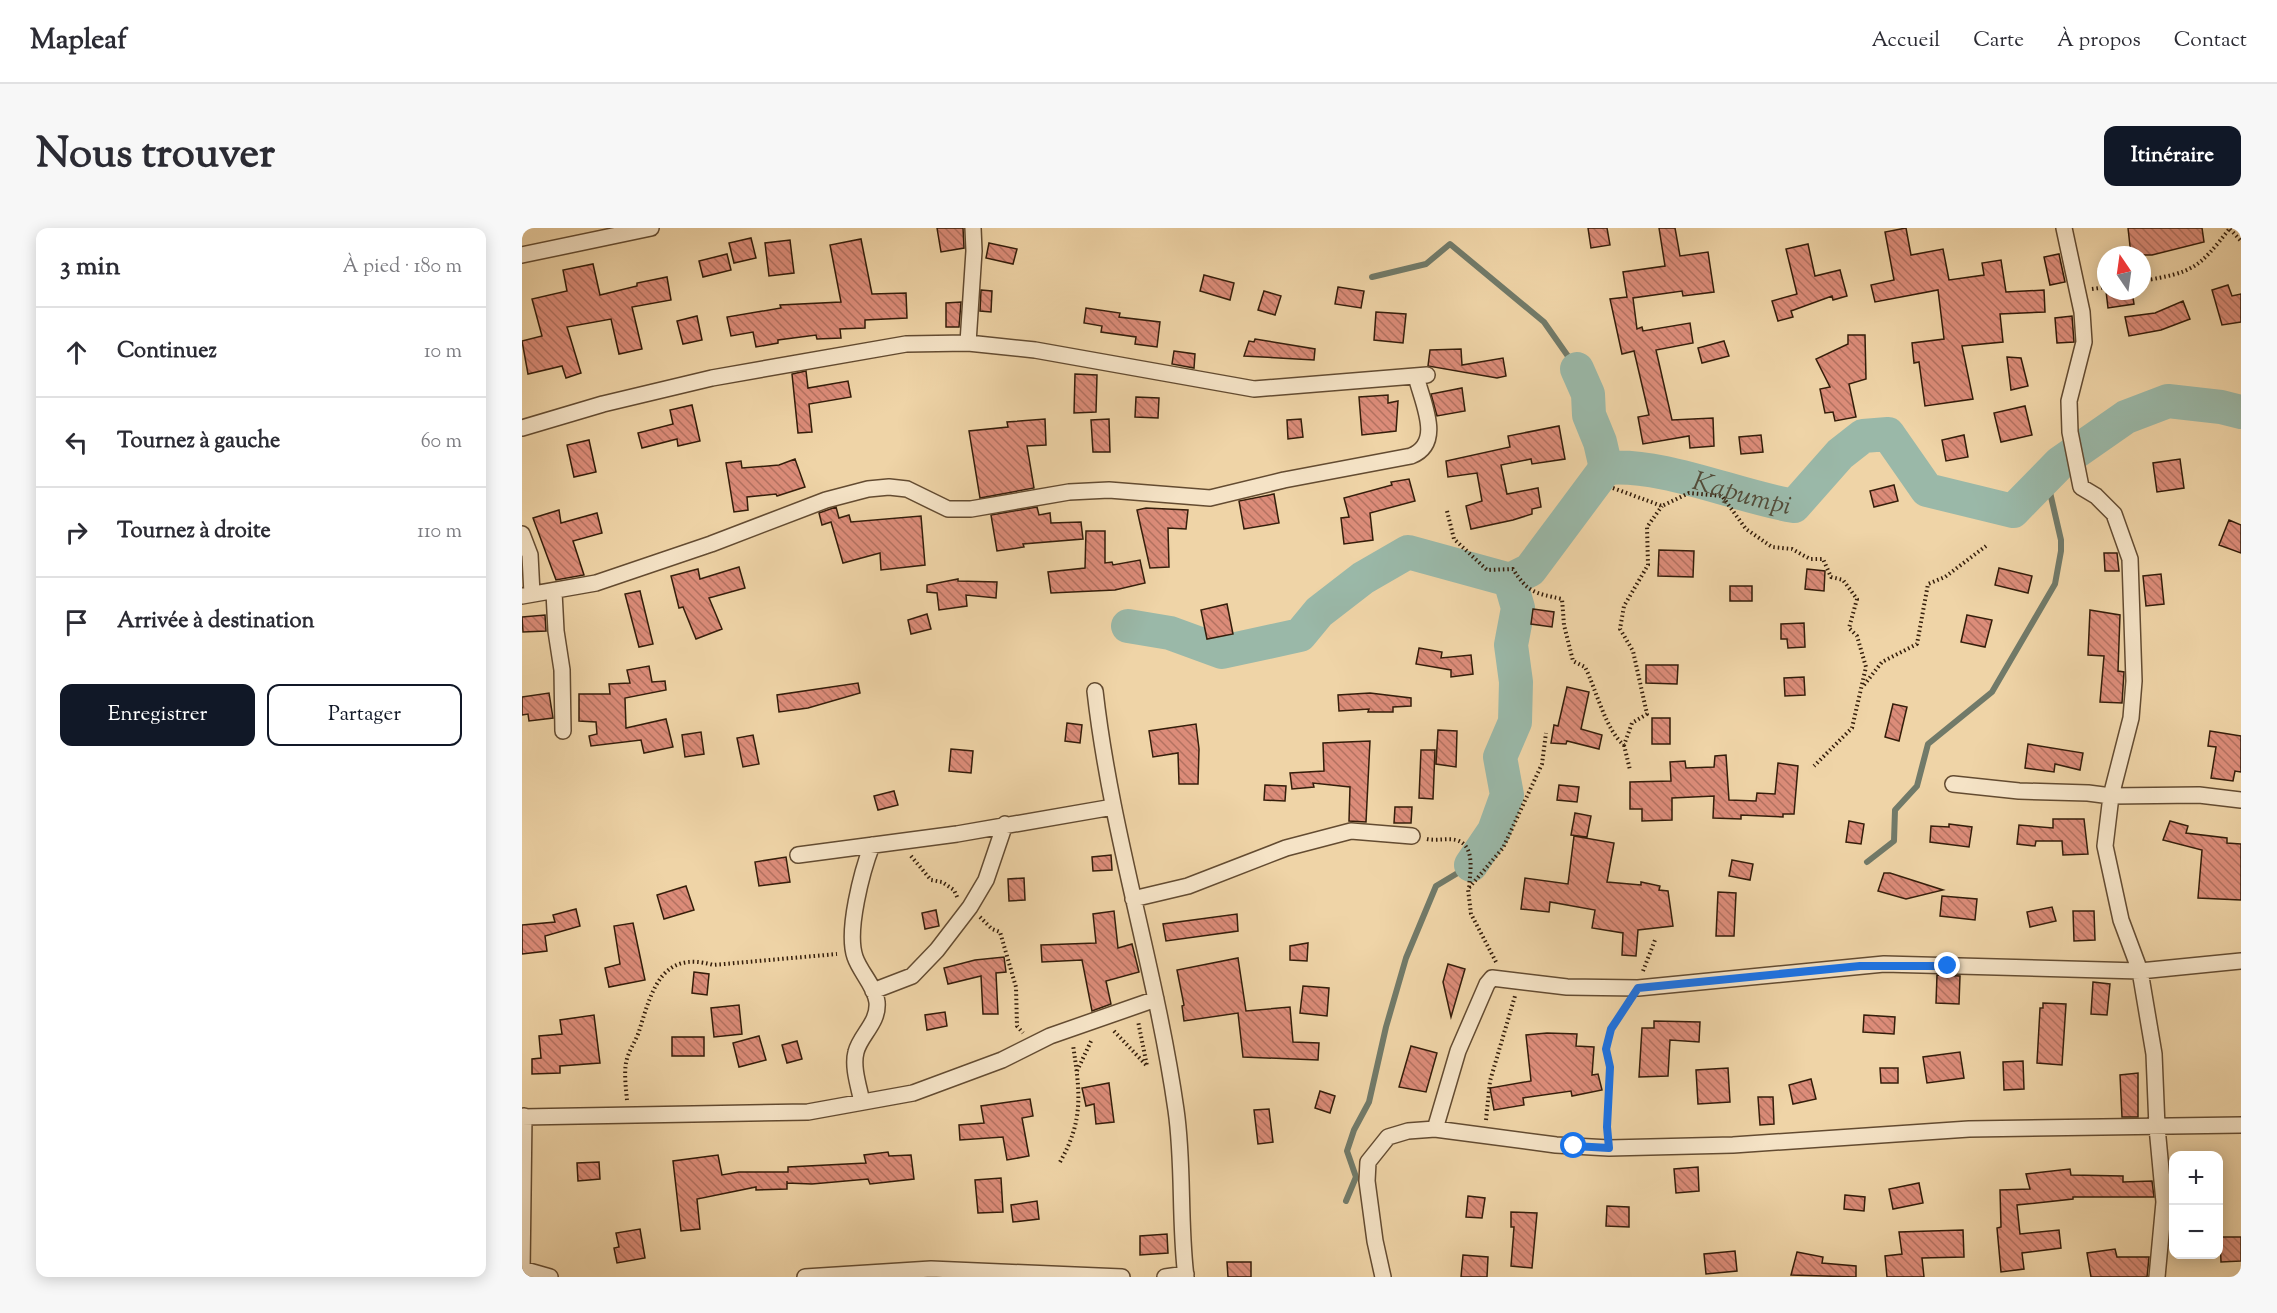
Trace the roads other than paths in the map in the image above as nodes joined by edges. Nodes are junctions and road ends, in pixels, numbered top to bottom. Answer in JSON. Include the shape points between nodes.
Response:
{"nodes":[{"id":1,"x":651,"y":228,"type":"edge"},
{"id":2,"x":973,"y":228,"type":"edge"},
{"id":3,"x":2064,"y":228,"type":"edge"},
{"id":4,"x":522,"y":255,"type":"edge"},
{"id":5,"x":968,"y":344,"type":"junction"},
{"id":6,"x":522,"y":428,"type":"edge"},
{"id":7,"x":522,"y":534,"type":"edge"},
{"id":8,"x":554,"y":592,"type":"junction"},
{"id":9,"x":527,"y":595,"type":"edge"},
{"id":10,"x":1095,"y":691,"type":"dead end"},
{"id":11,"x":563,"y":731,"type":"dead end"},
{"id":12,"x":1953,"y":784,"type":"dead end"},
{"id":13,"x":2111,"y":796,"type":"junction"},
{"id":14,"x":2241,"y":800,"type":"edge"},
{"id":15,"x":1113,"y":807,"type":"junction"},
{"id":16,"x":1005,"y":824,"type":"junction"},
{"id":17,"x":1412,"y":836,"type":"road end"},
{"id":18,"x":872,"y":845,"type":"junction"},
{"id":19,"x":798,"y":855,"type":"dead end"},
{"id":20,"x":1133,"y":899,"type":"junction"},
{"id":21,"x":2241,"y":961,"type":"edge"},
{"id":22,"x":2140,"y":971,"type":"junction"},
{"id":23,"x":873,"y":991,"type":"junction"},
{"id":24,"x":1156,"y":999,"type":"junction"},
{"id":25,"x":862,"y":1102,"type":"junction"},
{"id":26,"x":523,"y":1116,"type":"edge"},
{"id":27,"x":2241,"y":1125,"type":"edge"},
{"id":28,"x":2157,"y":1127,"type":"junction"},
{"id":29,"x":1435,"y":1129,"type":"junction"},
{"id":30,"x":522,"y":1271,"type":"edge"},
{"id":31,"x":889,"y":1274,"type":"edge"},
{"id":32,"x":1186,"y":1275,"type":"edge"},
{"id":33,"x":550,"y":1277,"type":"edge"},
{"id":34,"x":805,"y":1277,"type":"edge"},
{"id":35,"x":1122,"y":1277,"type":"edge"},
{"id":36,"x":1165,"y":1277,"type":"edge"},
{"id":37,"x":1383,"y":1277,"type":"edge"},
{"id":38,"x":2157,"y":1277,"type":"edge"}],
"edges":[{"from":1,"to":4,"type":"street"},
{"from":2,"to":5,"type":"street"},
{"from":3,"to":13,"type":"street","via":[[2082,312],[2084,342],[2069,401],[2080,487],[2114,514],[2130,559],[2134,681],[2131,718]]},
{"from":5,"to":6,"type":"street","via":[[896,346],[712,378]]},
{"from":5,"to":8,"type":"street","via":[[1035,350],[1254,389],[1422,375],[1430,434],[1424,448],[1411,456],[1210,498],[1109,490],[948,509],[907,489],[868,489],[826,500],[621,575]]},
{"from":7,"to":9,"type":"street","via":[[530,555]]},
{"from":8,"to":9,"type":"street"},
{"from":8,"to":11,"type":"street"},
{"from":10,"to":15,"type":"street"},
{"from":12,"to":13,"type":"street"},
{"from":13,"to":14,"type":"street","via":[[2199,795]]},
{"from":13,"to":22,"type":"street","via":[[2105,846],[2121,920]]},
{"from":15,"to":16,"type":"street"},
{"from":15,"to":20,"type":"street"},
{"from":16,"to":18,"type":"street"},
{"from":16,"to":23,"type":"street","via":[[986,879],[937,950],[912,976]]},
{"from":17,"to":20,"type":"street","via":[[1351,831],[1286,848],[1188,886]]},
{"from":18,"to":19,"type":"street"},
{"from":18,"to":23,"type":"street","via":[[852,933],[860,971]]},
{"from":20,"to":24,"type":"street"},
{"from":21,"to":22,"type":"street"},
{"from":22,"to":28,"type":"street","via":[[2154,1054]]},
{"from":22,"to":29,"type":"street","via":[[1884,964],[1638,988],[1567,987],[1492,978],[1458,1051]]},
{"from":23,"to":25,"type":"street","via":[[877,1004],[874,1018],[855,1055]]},
{"from":24,"to":25,"type":"street","via":[[1050,1036],[1002,1060],[913,1093]]},
{"from":24,"to":32,"type":"street","via":[[1179,1134],[1180,1224]]},
{"from":25,"to":26,"type":"street","via":[[808,1112]]},
{"from":26,"to":30,"type":"street"},
{"from":27,"to":28,"type":"street"},
{"from":28,"to":29,"type":"street","via":[[1980,1129],[1733,1145],[1609,1148]]},
{"from":28,"to":38,"type":"street","via":[[2164,1202]]},
{"from":29,"to":37,"type":"street","via":[[1388,1137],[1368,1162],[1366,1181]]},
{"from":30,"to":33,"type":"street"},
{"from":31,"to":34,"type":"street"},
{"from":31,"to":35,"type":"street","via":[[991,1270]]},
{"from":32,"to":36,"type":"street"}]}
